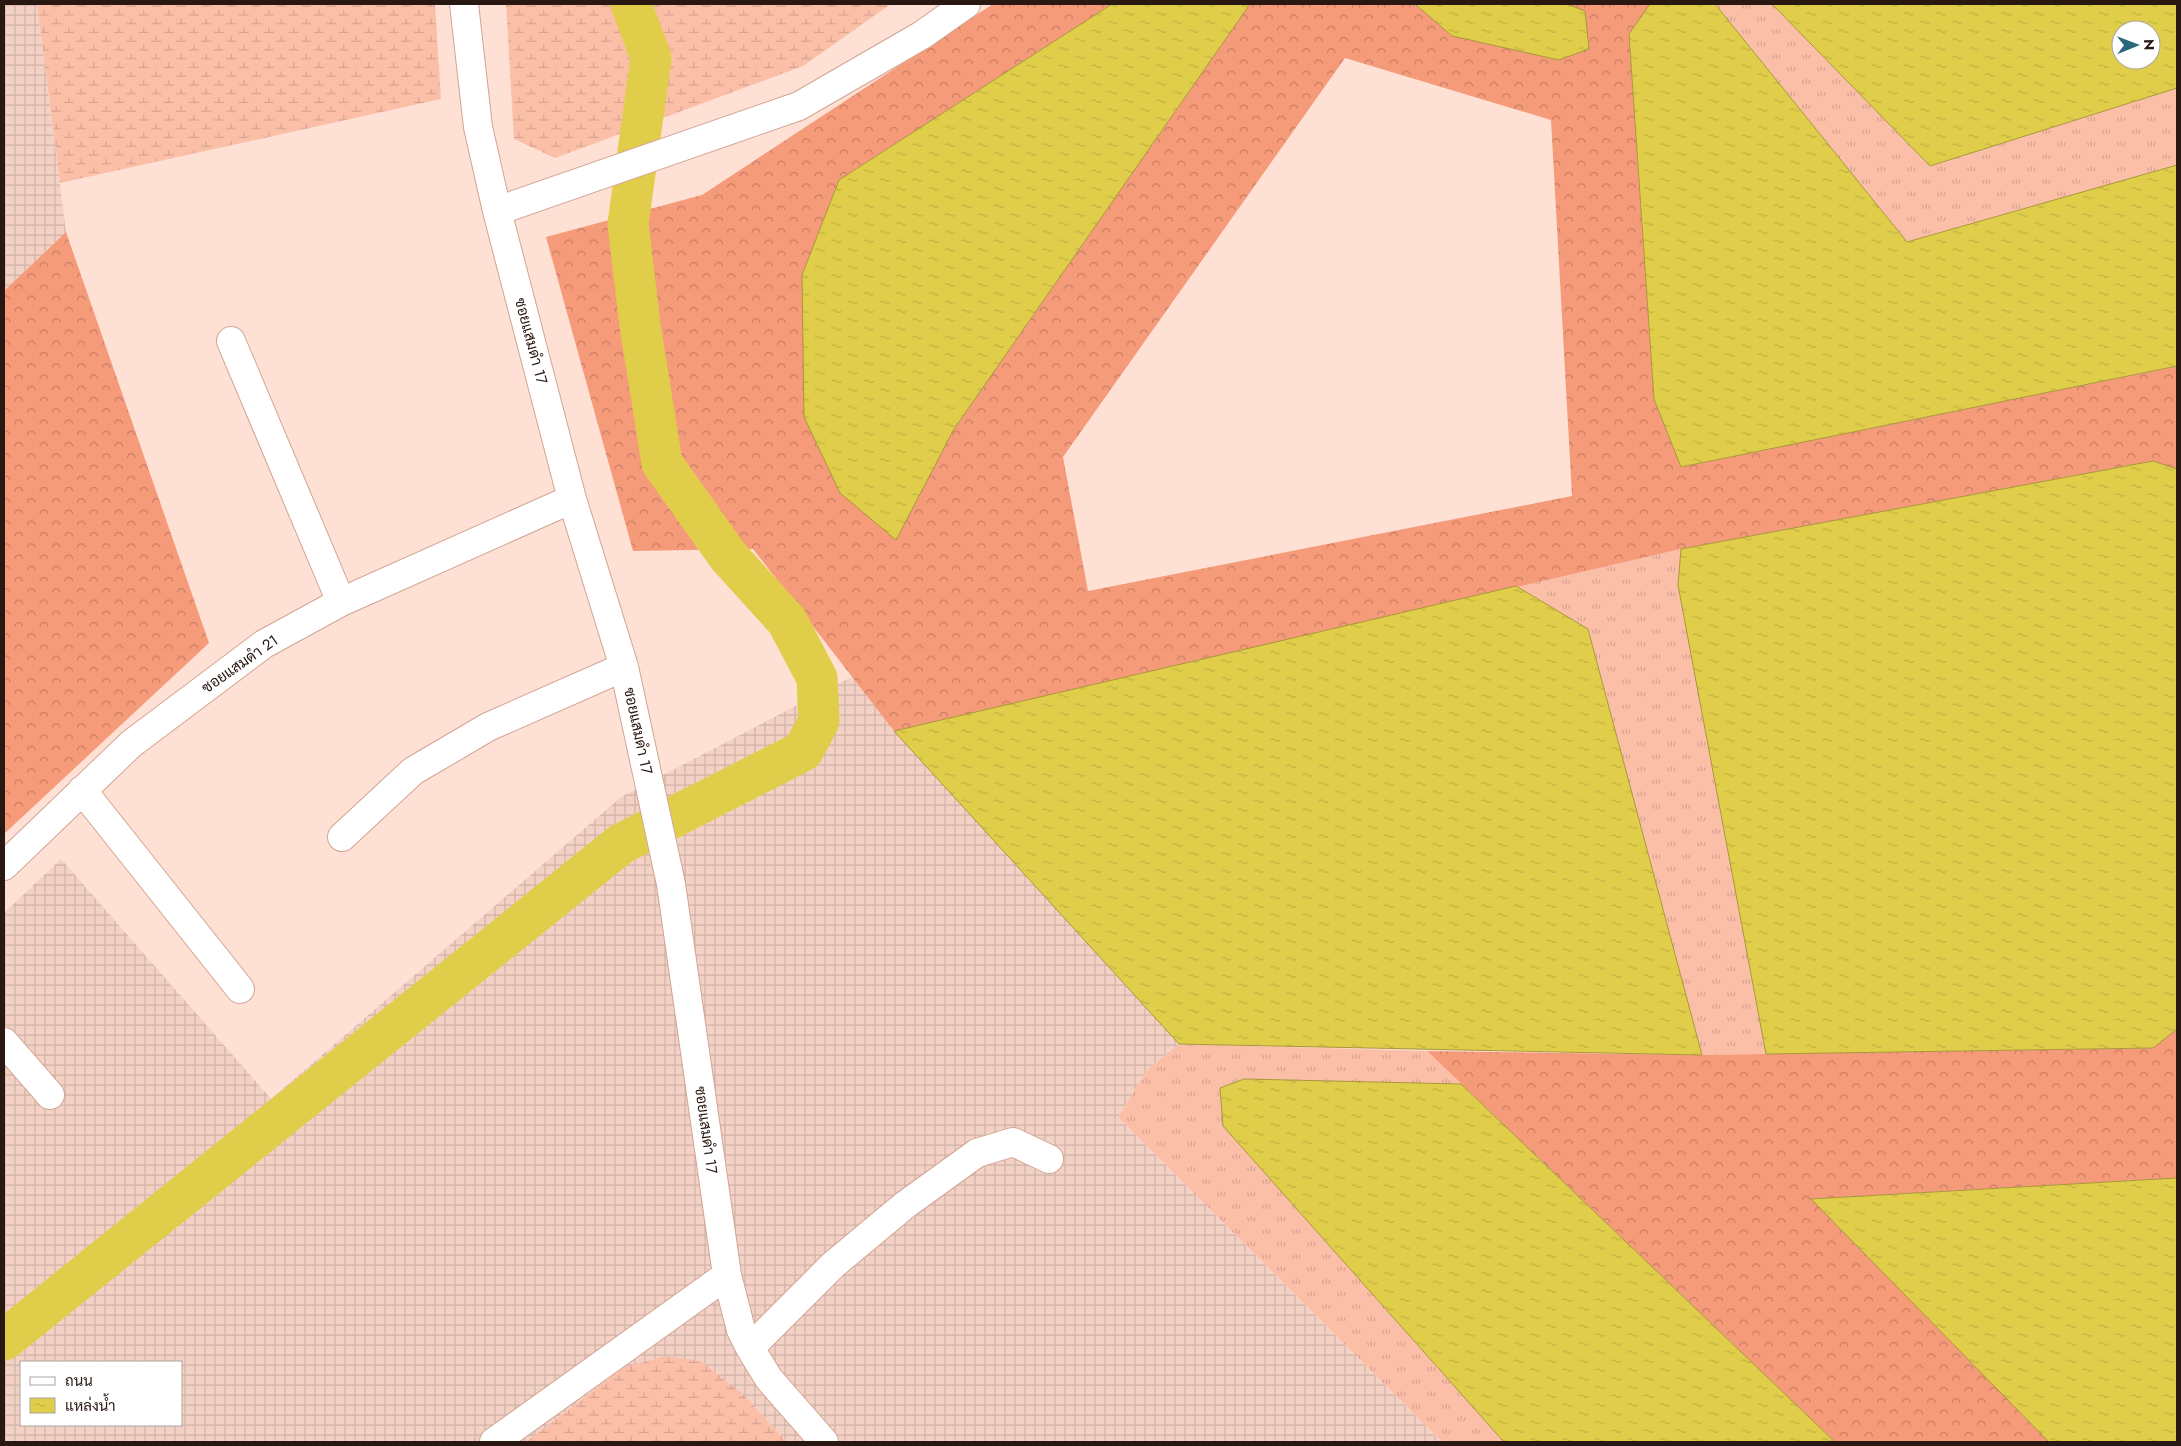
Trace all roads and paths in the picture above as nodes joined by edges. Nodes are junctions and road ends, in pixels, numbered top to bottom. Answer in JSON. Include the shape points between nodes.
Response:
{"nodes":[{"id":1,"x":464,"y":4,"type":"edge"},
{"id":2,"x":966,"y":4,"type":"edge"},
{"id":3,"x":497,"y":211,"type":"junction"},
{"id":4,"x":232,"y":341,"type":"dead end"},
{"id":5,"x":572,"y":499,"type":"junction"},
{"id":6,"x":341,"y":602,"type":"junction"},
{"id":7,"x":624,"y":667,"type":"junction"},
{"id":8,"x":82,"y":790,"type":"junction"},
{"id":9,"x":342,"y":837,"type":"dead end"},
{"id":10,"x":4,"y":866,"type":"edge"},
{"id":11,"x":240,"y":989,"type":"dead end"},
{"id":12,"x":4,"y":1042,"type":"edge"},
{"id":13,"x":50,"y":1095,"type":"dead end"},
{"id":14,"x":1049,"y":1159,"type":"dead end"},
{"id":15,"x":727,"y":1275,"type":"junction"},
{"id":16,"x":750,"y":1348,"type":"junction"},
{"id":17,"x":494,"y":1442,"type":"edge"},
{"id":18,"x":824,"y":1442,"type":"edge"}],
"edges":[{"from":1,"to":3,"type":"street","name":"ซอยแสมดำ 17","via":[[478,127]]},
{"from":2,"to":3,"type":"street","via":[[922,35],[799,106]]},
{"from":3,"to":5,"type":"street","name":"ซอยแสมดำ 17"},
{"from":4,"to":6,"type":"street"},
{"from":5,"to":6,"type":"street","name":"ซอยแสมดำ 21"},
{"from":5,"to":7,"type":"street","name":"ซอยแสมดำ 17"},
{"from":6,"to":8,"type":"street","name":"ซอยแสมดำ 21","via":[[264,644],[130,744]]},
{"from":7,"to":9,"type":"street","via":[[488,727],[414,771]]},
{"from":7,"to":15,"type":"street","name":"ซอยแสมดำ 17","via":[[671,884]]},
{"from":8,"to":10,"type":"street","name":"ซอยแสมดำ 21"},
{"from":8,"to":11,"type":"street"},
{"from":12,"to":13,"type":"street"},
{"from":14,"to":16,"type":"street","via":[[1013,1142],[977,1154],[905,1205],[833,1265]]},
{"from":15,"to":16,"type":"street","name":"ซอยแสมดำ 17","via":[[741,1330]]},
{"from":15,"to":17,"type":"street"},
{"from":16,"to":18,"type":"street","name":"ซอยแสมดำ 17","via":[[769,1379]]}]}
